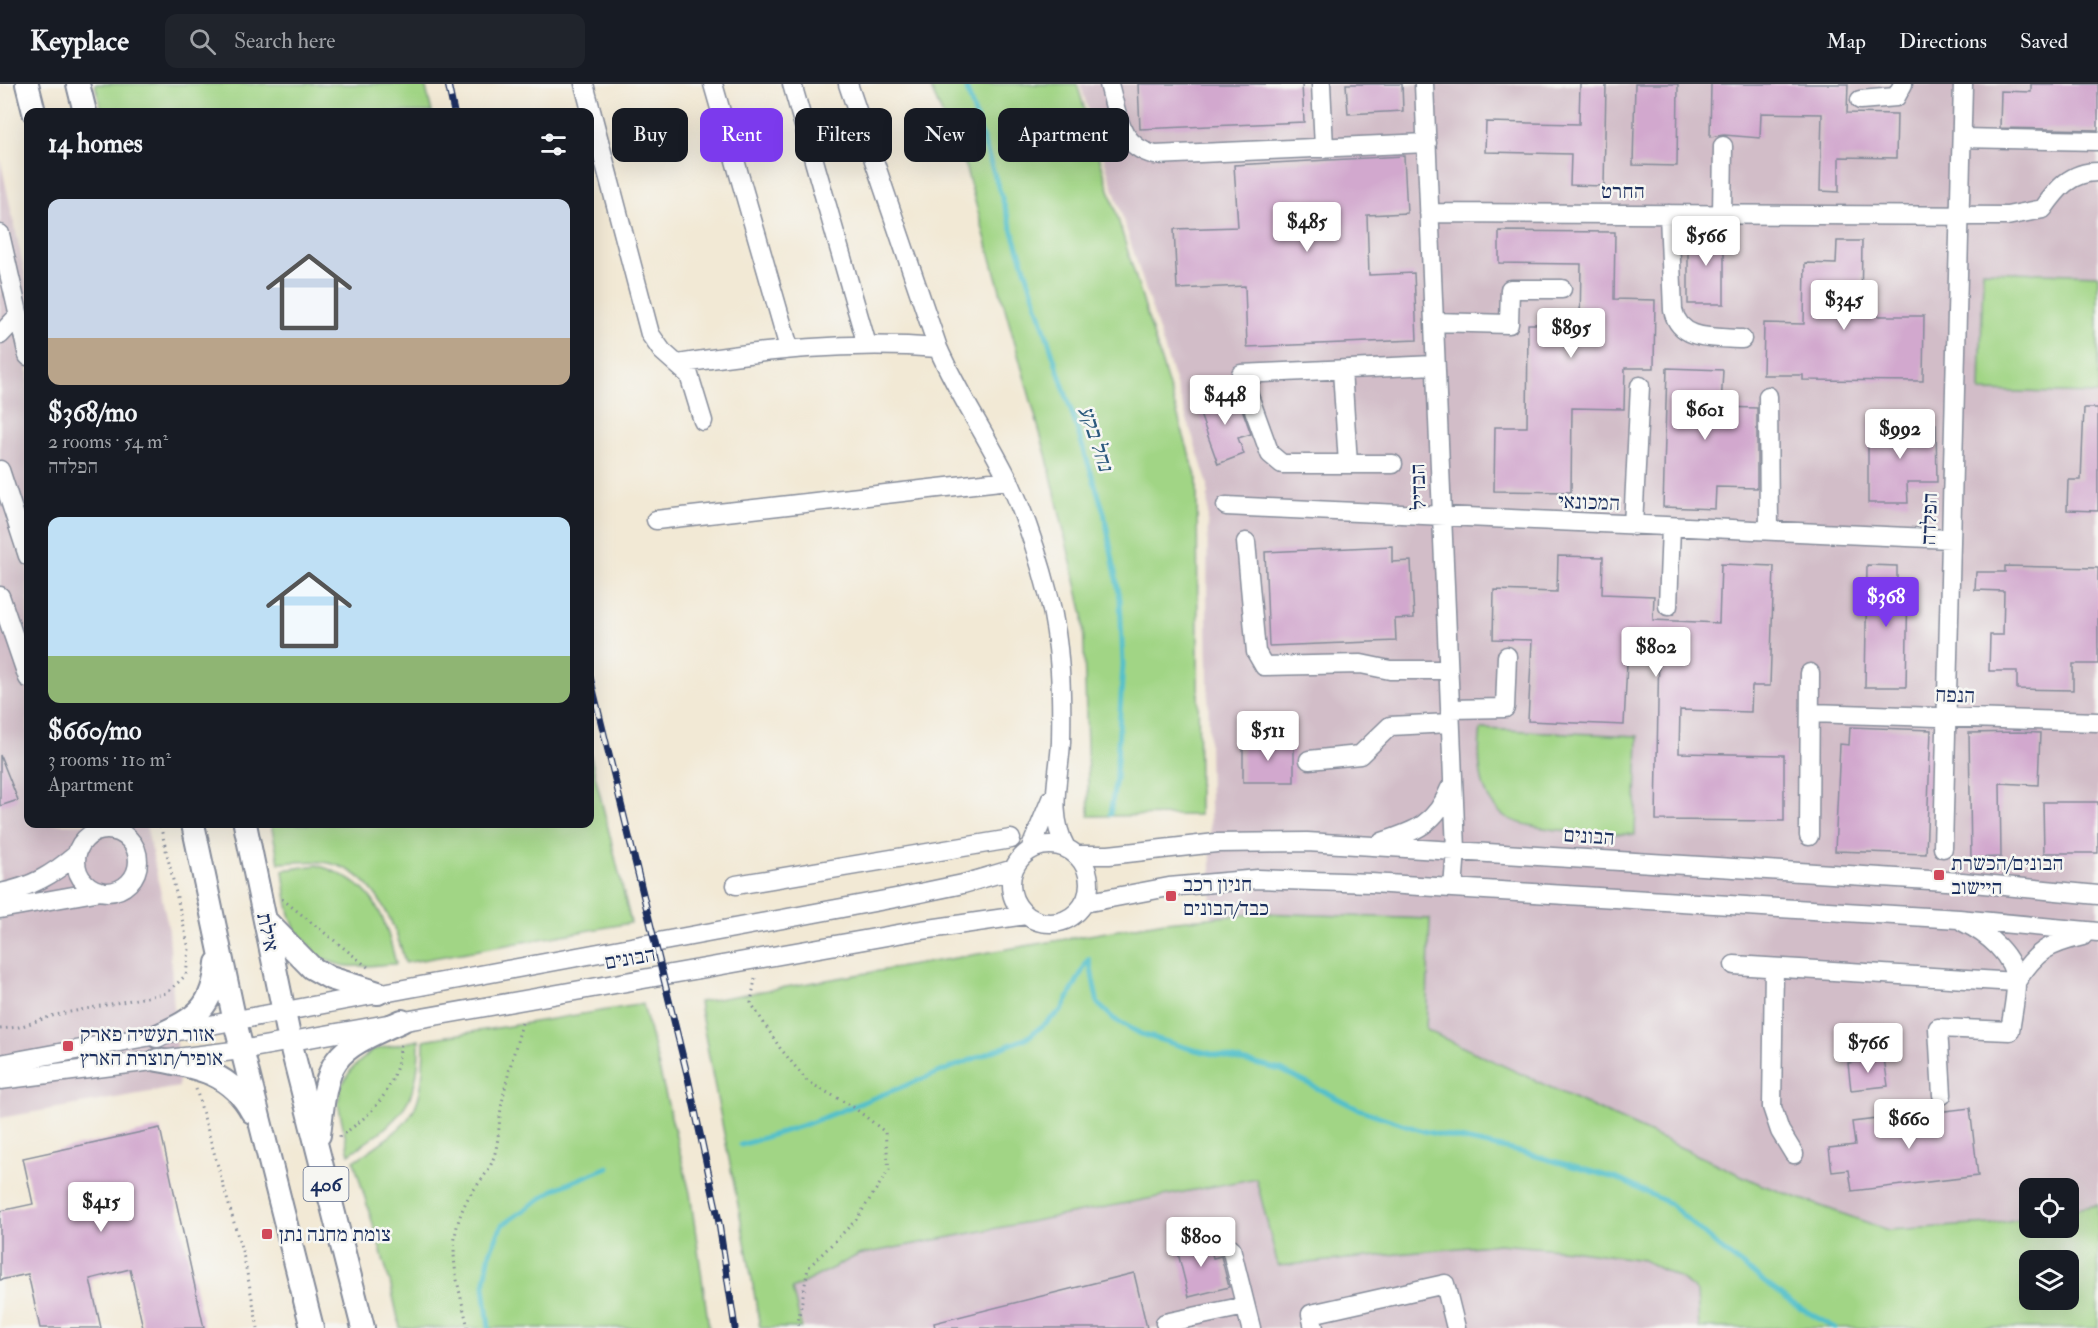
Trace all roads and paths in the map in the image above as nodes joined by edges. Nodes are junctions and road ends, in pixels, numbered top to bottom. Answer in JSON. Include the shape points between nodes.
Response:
{"nodes":[{"id":1,"x":27,"y":84,"type":"edge"},
{"id":2,"x":78,"y":84,"type":"edge"},
{"id":3,"x":584,"y":84,"type":"edge"},
{"id":4,"x":713,"y":84,"type":"edge"},
{"id":5,"x":792,"y":84,"type":"edge"},
{"id":6,"x":848,"y":84,"type":"edge"},
{"id":7,"x":1109,"y":84,"type":"edge"},
{"id":8,"x":1321,"y":84,"type":"edge"},
{"id":9,"x":1424,"y":84,"type":"edge"},
{"id":10,"x":1903,"y":84,"type":"edge"},
{"id":11,"x":1963,"y":84,"type":"edge"},
{"id":12,"x":1860,"y":100,"type":"dead end"},
{"id":13,"x":33,"y":108,"type":"edge"},
{"id":14,"x":84,"y":108,"type":"edge"},
{"id":15,"x":590,"y":108,"type":"edge"},
{"id":16,"x":594,"y":122,"type":"edge"},
{"id":17,"x":1962,"y":138,"type":"junction"},
{"id":18,"x":2098,"y":141,"type":"edge"},
{"id":19,"x":1427,"y":143,"type":"junction"},
{"id":20,"x":1723,"y":146,"type":"dead end"},
{"id":21,"x":1324,"y":148,"type":"junction"},
{"id":22,"x":2098,"y":172,"type":"edge"},
{"id":23,"x":1429,"y":213,"type":"junction"},
{"id":24,"x":1669,"y":213,"type":"junction"},
{"id":25,"x":1722,"y":213,"type":"junction"},
{"id":26,"x":1960,"y":214,"type":"junction"},
{"id":27,"x":0,"y":234,"type":"edge"},
{"id":28,"x":1562,"y":289,"type":"dead end"},
{"id":29,"x":19,"y":315,"type":"junction"},
{"id":30,"x":1434,"y":322,"type":"junction"},
{"id":31,"x":0,"y":335,"type":"edge"},
{"id":32,"x":24,"y":338,"type":"edge"},
{"id":33,"x":1742,"y":339,"type":"dead end"},
{"id":34,"x":867,"y":345,"type":"junction"},
{"id":35,"x":789,"y":348,"type":"junction"},
{"id":36,"x":938,"y":348,"type":"junction"},
{"id":37,"x":678,"y":364,"type":"junction"},
{"id":38,"x":1435,"y":365,"type":"junction"},
{"id":39,"x":1342,"y":369,"type":"junction"},
{"id":40,"x":1640,"y":386,"type":"dead end"},
{"id":41,"x":1768,"y":396,"type":"dead end"},
{"id":42,"x":703,"y":420,"type":"dead end"},
{"id":43,"x":1348,"y":464,"type":"junction"},
{"id":44,"x":1393,"y":464,"type":"dead end"},
{"id":45,"x":0,"y":470,"type":"edge"},
{"id":46,"x":1008,"y":480,"type":"junction"},
{"id":47,"x":1226,"y":506,"type":"dead end"},
{"id":48,"x":1442,"y":518,"type":"junction"},
{"id":49,"x":656,"y":520,"type":"dead end"},
{"id":50,"x":15,"y":522,"type":"edge"},
{"id":51,"x":1633,"y":526,"type":"junction"},
{"id":52,"x":1671,"y":527,"type":"junction"},
{"id":53,"x":1769,"y":531,"type":"junction"},
{"id":54,"x":1951,"y":539,"type":"junction"},
{"id":55,"x":1246,"y":542,"type":"dead end"},
{"id":56,"x":24,"y":546,"type":"edge"},
{"id":57,"x":0,"y":596,"type":"edge"},
{"id":58,"x":1668,"y":606,"type":"dead end"},
{"id":59,"x":1507,"y":656,"type":"dead end"},
{"id":60,"x":24,"y":666,"type":"edge"},
{"id":61,"x":1448,"y":670,"type":"junction"},
{"id":62,"x":1810,"y":673,"type":"dead end"},
{"id":63,"x":1810,"y":713,"type":"junction"},
{"id":64,"x":1450,"y":716,"type":"junction"},
{"id":65,"x":1946,"y":717,"type":"junction"},
{"id":66,"x":2098,"y":722,"type":"edge"},
{"id":67,"x":1309,"y":760,"type":"dead end"},
{"id":68,"x":1453,"y":780,"type":"junction"},
{"id":69,"x":1056,"y":786,"type":"junction"},
{"id":70,"x":109,"y":828,"type":"edge"},
{"id":71,"x":114,"y":828,"type":"edge"},
{"id":72,"x":161,"y":828,"type":"edge"},
{"id":73,"x":194,"y":828,"type":"edge"},
{"id":74,"x":246,"y":828,"type":"edge"},
{"id":75,"x":1809,"y":837,"type":"dead end"},
{"id":76,"x":1011,"y":839,"type":"dead end"},
{"id":77,"x":1373,"y":845,"type":"junction"},
{"id":78,"x":1943,"y":848,"type":"dead end"},
{"id":79,"x":1030,"y":850,"type":"junction"},
{"id":80,"x":1456,"y":850,"type":"junction"},
{"id":81,"x":1071,"y":852,"type":"junction"},
{"id":82,"x":77,"y":854,"type":"junction"},
{"id":83,"x":1014,"y":869,"type":"junction"},
{"id":84,"x":257,"y":879,"type":"junction"},
{"id":85,"x":736,"y":885,"type":"dead end"},
{"id":86,"x":1454,"y":888,"type":"junction"},
{"id":87,"x":101,"y":891,"type":"junction"},
{"id":88,"x":0,"y":893,"type":"edge"},
{"id":89,"x":2098,"y":895,"type":"edge"},
{"id":90,"x":1084,"y":903,"type":"junction"},
{"id":91,"x":0,"y":909,"type":"edge"},
{"id":92,"x":1026,"y":915,"type":"junction"},
{"id":93,"x":1959,"y":919,"type":"junction"},
{"id":94,"x":266,"y":921,"type":"junction"},
{"id":95,"x":2098,"y":933,"type":"edge"},
{"id":96,"x":218,"y":944,"type":"junction"},
{"id":97,"x":758,"y":958,"type":"junction"},
{"id":98,"x":1734,"y":965,"type":"dead end"},
{"id":99,"x":1774,"y":968,"type":"junction"},
{"id":100,"x":2016,"y":982,"type":"junction"},
{"id":101,"x":387,"y":991,"type":"junction"},
{"id":102,"x":523,"y":1000,"type":"junction"},
{"id":103,"x":285,"y":1012,"type":"junction"},
{"id":104,"x":402,"y":1021,"type":"junction"},
{"id":105,"x":235,"y":1022,"type":"junction"},
{"id":106,"x":0,"y":1029,"type":"edge"},
{"id":107,"x":157,"y":1036,"type":"junction"},
{"id":108,"x":290,"y":1041,"type":"junction"},
{"id":109,"x":241,"y":1050,"type":"junction"},
{"id":110,"x":158,"y":1060,"type":"junction"},
{"id":111,"x":0,"y":1064,"type":"edge"},
{"id":112,"x":0,"y":1080,"type":"edge"},
{"id":113,"x":195,"y":1087,"type":"dead end"},
{"id":114,"x":1942,"y":1095,"type":"dead end"},
{"id":115,"x":260,"y":1128,"type":"junction"},
{"id":116,"x":317,"y":1152,"type":"junction"},
{"id":117,"x":1794,"y":1154,"type":"dead end"},
{"id":118,"x":1231,"y":1248,"type":"dead end"},
{"id":119,"x":1245,"y":1306,"type":"junction"},
{"id":120,"x":1312,"y":1321,"type":"edge"},
{"id":121,"x":1165,"y":1323,"type":"dead end"},
{"id":122,"x":258,"y":1328,"type":"edge"},
{"id":123,"x":312,"y":1328,"type":"edge"},
{"id":124,"x":363,"y":1328,"type":"edge"},
{"id":125,"x":468,"y":1328,"type":"edge"},
{"id":126,"x":797,"y":1328,"type":"edge"},
{"id":127,"x":1251,"y":1328,"type":"edge"},
{"id":128,"x":1456,"y":1328,"type":"edge"}],
"edges":[{"from":1,"to":13,"type":"main road"},
{"from":2,"to":14,"type":"main road"},
{"from":3,"to":15,"type":"street"},
{"from":4,"to":35,"type":"street"},
{"from":5,"to":34,"type":"street"},
{"from":6,"to":36,"type":"street"},
{"from":7,"to":21,"type":"street","via":[[1121,126],[1130,144],[1142,151],[1155,154]]},
{"from":8,"to":21,"type":"street"},
{"from":9,"to":19,"type":"street","name":"הבדיל"},
{"from":10,"to":12,"type":"street","via":[[1896,97]]},
{"from":11,"to":17,"type":"street","name":"הפלדה"},
{"from":16,"to":37,"type":"street","via":[[650,334]]},
{"from":17,"to":18,"type":"street"},
{"from":17,"to":26,"type":"street","name":"הפלדה"},
{"from":19,"to":21,"type":"street"},
{"from":19,"to":23,"type":"street","name":"הבדיל"},
{"from":20,"to":25,"type":"street"},
{"from":22,"to":26,"type":"street","name":"החרט","via":[[2060,184],[2043,209],[2007,216]]},
{"from":23,"to":24,"type":"street","name":"החרט"},
{"from":23,"to":30,"type":"street","name":"הבדיל"},
{"from":24,"to":25,"type":"street","name":"החרט"},
{"from":24,"to":33,"type":"street","via":[[1676,323],[1691,335]]},
{"from":25,"to":26,"type":"street","name":"החרט"},
{"from":26,"to":54,"type":"street","name":"הפלדה"},
{"from":27,"to":29,"type":"street"},
{"from":28,"to":30,"type":"street","via":[[1510,289],[1509,324]]},
{"from":29,"to":31,"type":"street"},
{"from":29,"to":32,"type":"street"},
{"from":30,"to":38,"type":"street","name":"הבדיל"},
{"from":34,"to":35,"type":"street"},
{"from":34,"to":36,"type":"street"},
{"from":35,"to":37,"type":"street"},
{"from":36,"to":46,"type":"street"},
{"from":37,"to":42,"type":"street","via":[[692,381]]},
{"from":38,"to":39,"type":"street"},
{"from":38,"to":48,"type":"street","name":"הבדיל"},
{"from":39,"to":43,"type":"street"},
{"from":39,"to":43,"type":"street","via":[[1241,374],[1270,454],[1282,464]]},
{"from":40,"to":51,"type":"street"},
{"from":41,"to":53,"type":"street"},
{"from":43,"to":44,"type":"street"},
{"from":45,"to":50,"type":"street"},
{"from":46,"to":49,"type":"street"},
{"from":46,"to":69,"type":"street","via":[[1032,539],[1060,652]]},
{"from":47,"to":48,"type":"street","name":"המכונאי"},
{"from":48,"to":51,"type":"street","name":"המכונאי"},
{"from":48,"to":61,"type":"street","name":"הבדיל"},
{"from":50,"to":56,"type":"street"},
{"from":51,"to":52,"type":"street","name":"המכונאי"},
{"from":52,"to":53,"type":"street","name":"המכונאי"},
{"from":52,"to":58,"type":"street"},
{"from":53,"to":54,"type":"street","name":"המכונאי"},
{"from":54,"to":65,"type":"street","name":"הפלדה"},
{"from":55,"to":61,"type":"street","via":[[1256,652],[1264,666],[1361,664],[1390,670]]},
{"from":57,"to":60,"type":"street"},
{"from":59,"to":64,"type":"street","via":[[1505,708]]},
{"from":61,"to":64,"type":"street","name":"הבדיל"},
{"from":62,"to":63,"type":"street"},
{"from":63,"to":65,"type":"street","name":"הנפח"},
{"from":63,"to":75,"type":"street"},
{"from":64,"to":67,"type":"street","via":[[1390,726],[1360,755]]},
{"from":64,"to":68,"type":"street","name":"הבדיל"},
{"from":65,"to":66,"type":"street","name":"הנפח"},
{"from":65,"to":78,"type":"street","name":"הפלדה"},
{"from":68,"to":77,"type":"street","via":[[1443,807],[1430,821],[1412,832]]},
{"from":68,"to":80,"type":"street","name":"הבדיל"},
{"from":69,"to":79,"type":"street"},
{"from":69,"to":81,"type":"street","via":[[1056,823]]},
{"from":70,"to":82,"type":"street","via":[[86,838]]},
{"from":71,"to":87,"type":"street","via":[[133,843],[138,863],[129,882],[121,888]]},
{"from":72,"to":106,"type":"path","via":[[189,949],[186,975],[167,993]]},
{"from":73,"to":96,"type":"main road","number":"406"},
{"from":74,"to":84,"type":"main road","name":"אילת","number":"406"},
{"from":76,"to":85,"type":"street"},
{"from":77,"to":80,"type":"street","name":"הבונים"},
{"from":77,"to":81,"type":"street","name":"הבונים","via":[[1257,841],[1109,855]]},
{"from":79,"to":81,"type":"street","via":[[1041,846]]},
{"from":79,"to":83,"type":"street"},
{"from":80,"to":86,"type":"street","name":"הבדיל"},
{"from":80,"to":89,"type":"street","name":"הבונים","via":[[1962,882]]},
{"from":81,"to":90,"type":"street","via":[[1085,866],[1089,878]]},
{"from":82,"to":87,"type":"street","via":[[76,864],[84,882]]},
{"from":82,"to":88,"type":"street","via":[[53,875],[33,885]]},
{"from":83,"to":92,"type":"street","via":[[1012,894]]},
{"from":83,"to":101,"type":"street","name":"הבונים","via":[[901,897]]},
{"from":84,"to":94,"type":"main road","name":"אילת","number":"406"},
{"from":84,"to":101,"type":"path"},
{"from":86,"to":90,"type":"street","via":[[1258,879],[1169,887]]},
{"from":86,"to":93,"type":"street"},
{"from":87,"to":91,"type":"street"},
{"from":90,"to":92,"type":"street","via":[[1064,920],[1051,923]]},
{"from":92,"to":97,"type":"street","name":"הבונים"},
{"from":93,"to":95,"type":"street"},
{"from":93,"to":100,"type":"street","via":[[1994,942],[2008,960]]},
{"from":94,"to":101,"type":"main road","via":[[312,968],[330,978]]},
{"from":94,"to":103,"type":"main road","name":"אילת","number":"406"},
{"from":95,"to":100,"type":"street","via":[[2049,946],[2031,959]]},
{"from":96,"to":105,"type":"main road","number":"406"},
{"from":96,"to":107,"type":"main road","via":[[215,985],[204,1009]]},
{"from":97,"to":102,"type":"street","name":"הבונים"},
{"from":97,"to":126,"type":"path","via":[[751,1003],[780,1047],[808,1082],[852,1106],[885,1132],[889,1170],[856,1220],[808,1268]]},
{"from":98,"to":99,"type":"street"},
{"from":99,"to":100,"type":"street"},
{"from":99,"to":117,"type":"street","via":[[1772,1107]]},
{"from":100,"to":114,"type":"street","via":[[2010,1031],[1938,1028]]},
{"from":101,"to":103,"type":"street","name":"הבונים"},
{"from":102,"to":104,"type":"street","name":"הבונים"},
{"from":102,"to":125,"type":"path","via":[[524,1013],[507,1075],[499,1117],[500,1137],[492,1164],[466,1201],[454,1231],[453,1259]]},
{"from":103,"to":105,"type":"street","name":"הבונים"},
{"from":103,"to":108,"type":"main road","name":"אילת","number":"406"},
{"from":104,"to":108,"type":"street","name":"הבונים"},
{"from":104,"to":116,"type":"path","via":[[399,1065],[391,1087],[356,1125]]},
{"from":104,"to":116,"type":"main road","via":[[355,1041],[329,1072]]},
{"from":105,"to":107,"type":"street","name":"הבונים"},
{"from":105,"to":109,"type":"main road","number":"406"},
{"from":107,"to":111,"type":"street","name":"הבונים"},
{"from":108,"to":109,"type":"street","name":"הבונים"},
{"from":108,"to":116,"type":"main road","number":"406"},
{"from":109,"to":110,"type":"street","name":"הבונים"},
{"from":109,"to":115,"type":"main road","number":"406"},
{"from":110,"to":112,"type":"street","name":"הבונים"},
{"from":110,"to":115,"type":"main road","via":[[199,1067],[222,1078],[244,1097]]},
{"from":113,"to":122,"type":"path","via":[[244,1258]]},
{"from":115,"to":123,"type":"main road","number":"406"},
{"from":116,"to":124,"type":"main road","number":"406"},
{"from":118,"to":119,"type":"street"},
{"from":119,"to":121,"type":"street"},
{"from":119,"to":127,"type":"street"},
{"from":120,"to":128,"type":"street","via":[[1445,1284]]}]}
